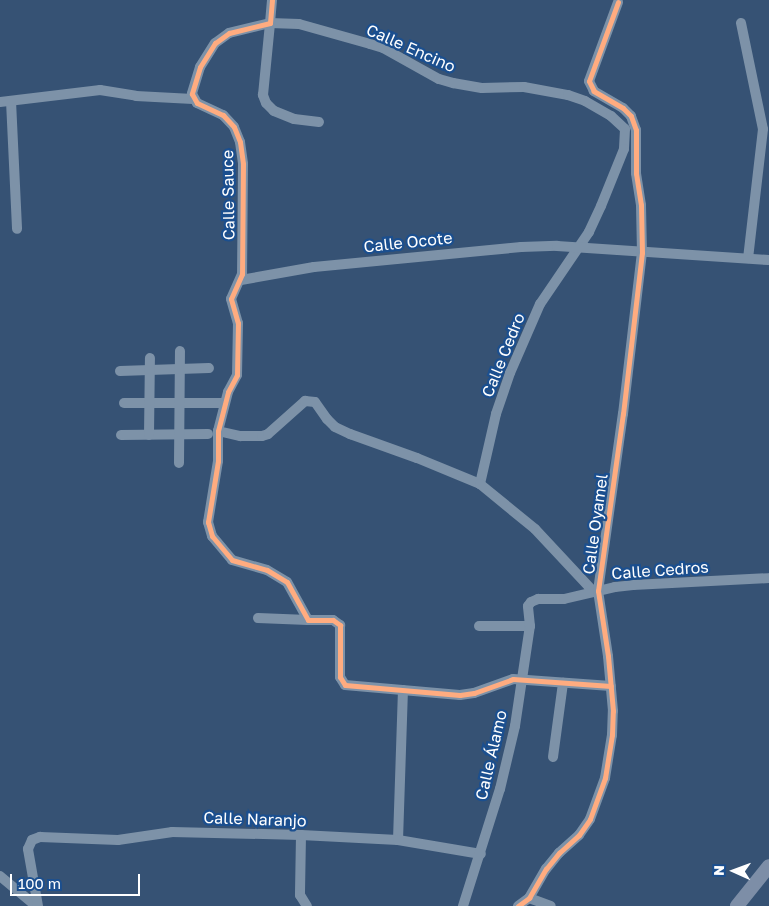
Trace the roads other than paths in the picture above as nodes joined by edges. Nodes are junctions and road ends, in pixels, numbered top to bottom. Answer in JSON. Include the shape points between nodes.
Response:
{"nodes":[{"id":1,"x":272,"y":0,"type":"edge"},
{"id":2,"x":618,"y":2,"type":"dead end"},
{"id":3,"x":270,"y":23,"type":"junction"},
{"id":4,"x":741,"y":23,"type":"dead end"},
{"id":5,"x":194,"y":99,"type":"junction"},
{"id":6,"x":11,"y":101,"type":"junction"},
{"id":7,"x":0,"y":102,"type":"edge"},
{"id":8,"x":319,"y":122,"type":"dead end"},
{"id":9,"x":623,"y":126,"type":"joint"},
{"id":10,"x":17,"y":229,"type":"dead end"},
{"id":11,"x":579,"y":248,"type":"junction"},
{"id":12,"x":642,"y":253,"type":"junction"},
{"id":13,"x":748,"y":258,"type":"junction"},
{"id":14,"x":769,"y":260,"type":"edge"},
{"id":15,"x":241,"y":280,"type":"junction"},
{"id":16,"x":180,"y":351,"type":"dead end"},
{"id":17,"x":150,"y":358,"type":"dead end"},
{"id":18,"x":209,"y":368,"type":"dead end"},
{"id":19,"x":180,"y":369,"type":"junction"},
{"id":20,"x":149,"y":370,"type":"junction"},
{"id":21,"x":120,"y":371,"type":"dead end"},
{"id":22,"x":124,"y":403,"type":"dead end"},
{"id":23,"x":149,"y":403,"type":"junction"},
{"id":24,"x":180,"y":403,"type":"junction"},
{"id":25,"x":224,"y":403,"type":"junction"},
{"id":26,"x":213,"y":432,"type":"junction"},
{"id":27,"x":180,"y":434,"type":"junction"},
{"id":28,"x":121,"y":435,"type":"dead end"},
{"id":29,"x":149,"y":435,"type":"junction"},
{"id":30,"x":179,"y":464,"type":"dead end"},
{"id":31,"x":480,"y":484,"type":"junction"},
{"id":32,"x":769,"y":578,"type":"edge"},
{"id":33,"x":596,"y":592,"type":"junction"},
{"id":34,"x":528,"y":606,"type":"joint"},
{"id":35,"x":258,"y":618,"type":"dead end"},
{"id":36,"x":308,"y":620,"type":"junction"},
{"id":37,"x":479,"y":626,"type":"dead end"},
{"id":38,"x":530,"y":626,"type":"junction"},
{"id":39,"x":522,"y":679,"type":"junction"},
{"id":40,"x":563,"y":683,"type":"junction"},
{"id":41,"x":610,"y":686,"type":"junction"},
{"id":42,"x":403,"y":690,"type":"junction"},
{"id":43,"x":553,"y":757,"type":"dead end"},
{"id":44,"x":301,"y":835,"type":"junction"},
{"id":45,"x":398,"y":840,"type":"junction"},
{"id":46,"x":481,"y":854,"type":"junction"},
{"id":47,"x":769,"y":866,"type":"edge"},
{"id":48,"x":0,"y":876,"type":"edge"},
{"id":49,"x":529,"y":898,"type":"junction"},
{"id":50,"x":37,"y":906,"type":"edge"},
{"id":51,"x":306,"y":906,"type":"edge"},
{"id":52,"x":463,"y":906,"type":"edge"},
{"id":53,"x":518,"y":906,"type":"edge"},
{"id":54,"x":551,"y":906,"type":"edge"},
{"id":55,"x":737,"y":906,"type":"edge"}],
"edges":[{"from":1,"to":3,"type":"street"},
{"from":2,"to":12,"type":"street","name":"Calle Oyamel","via":[[589,81],[594,91],[624,108],[636,130]]},
{"from":3,"to":5,"type":"street","via":[[229,33],[216,44],[200,67],[193,88]]},
{"from":3,"to":8,"type":"street","via":[[263,95],[266,103],[274,111],[294,119]]},
{"from":3,"to":9,"type":"street","name":"Calle Encino","via":[[299,24],[383,48],[439,79],[453,83],[482,88],[524,87],[568,95],[585,101]]},
{"from":4,"to":13,"type":"street","via":[[763,129]]},
{"from":5,"to":6,"type":"street","via":[[136,96],[100,90]]},
{"from":5,"to":15,"type":"street","name":"Calle Sauce","via":[[223,115],[240,142],[243,173]]},
{"from":6,"to":7,"type":"street"},
{"from":6,"to":10,"type":"street"},
{"from":9,"to":11,"type":"street","name":"Calle Cedro","via":[[626,133],[624,149],[601,206]]},
{"from":11,"to":12,"type":"street","name":"Calle Ocote"},
{"from":11,"to":15,"type":"street","name":"Calle Ocote","via":[[521,247],[445,253],[314,267]]},
{"from":11,"to":31,"type":"street","name":"Calle Cedro","via":[[540,304],[524,338],[496,414]]},
{"from":12,"to":13,"type":"street","name":"Calle Ocote"},
{"from":12,"to":33,"type":"street","name":"Calle Oyamel","via":[[624,414]]},
{"from":13,"to":14,"type":"street","name":"Calle Ocote"},
{"from":15,"to":25,"type":"street","name":"Calle Sauce","via":[[231,299],[237,316],[237,374]]},
{"from":16,"to":19,"type":"street"},
{"from":17,"to":20,"type":"street"},
{"from":18,"to":19,"type":"street"},
{"from":19,"to":20,"type":"street"},
{"from":19,"to":24,"type":"street"},
{"from":20,"to":21,"type":"street"},
{"from":20,"to":23,"type":"street"},
{"from":22,"to":23,"type":"street"},
{"from":23,"to":24,"type":"street"},
{"from":23,"to":29,"type":"street"},
{"from":24,"to":25,"type":"street"},
{"from":24,"to":27,"type":"street"},
{"from":25,"to":26,"type":"street","name":"Calle Sauce"},
{"from":26,"to":27,"type":"street"},
{"from":26,"to":31,"type":"street","via":[[262,436],[305,401],[315,402],[336,427],[350,434]]},
{"from":26,"to":36,"type":"street","name":"Calle Sauce","via":[[218,461],[208,522],[212,536],[232,560],[267,570],[287,582]]},
{"from":27,"to":29,"type":"street"},
{"from":27,"to":30,"type":"street"},
{"from":28,"to":29,"type":"street"},
{"from":31,"to":33,"type":"street","via":[[535,529]]},
{"from":32,"to":33,"type":"street","name":"Calle Cedros","via":[[633,585]]},
{"from":33,"to":34,"type":"street","name":"Calle Cedros","via":[[564,600],[538,599]]},
{"from":33,"to":41,"type":"street","name":"Calle Oyamel"},
{"from":34,"to":38,"type":"street","name":"Calle Álamo"},
{"from":35,"to":36,"type":"street"},
{"from":36,"to":42,"type":"street","via":[[333,620],[340,624],[342,682],[350,686]]},
{"from":37,"to":38,"type":"street"},
{"from":38,"to":39,"type":"street","name":"Calle Álamo"},
{"from":39,"to":40,"type":"street"},
{"from":39,"to":42,"type":"street","via":[[467,694]]},
{"from":39,"to":46,"type":"street","name":"Calle Álamo","via":[[515,726]]},
{"from":40,"to":41,"type":"street"},
{"from":40,"to":43,"type":"street"},
{"from":41,"to":49,"type":"street","name":"Calle Oyamel","via":[[612,735],[599,801],[584,829],[546,868]]},
{"from":42,"to":45,"type":"street"},
{"from":44,"to":45,"type":"street","name":"Calle Naranjo"},
{"from":44,"to":50,"type":"street","name":"Calle Naranjo","via":[[172,832],[118,840],[40,837],[29,843],[28,849]]},
{"from":44,"to":51,"type":"street","via":[[300,895]]},
{"from":45,"to":46,"type":"street","name":"Calle Naranjo"},
{"from":46,"to":52,"type":"street","name":"Calle Álamo"},
{"from":47,"to":55,"type":"main road"},
{"from":48,"to":50,"type":"street"},
{"from":49,"to":53,"type":"street","name":"Calle Oyamel"},
{"from":49,"to":54,"type":"street"}]}
